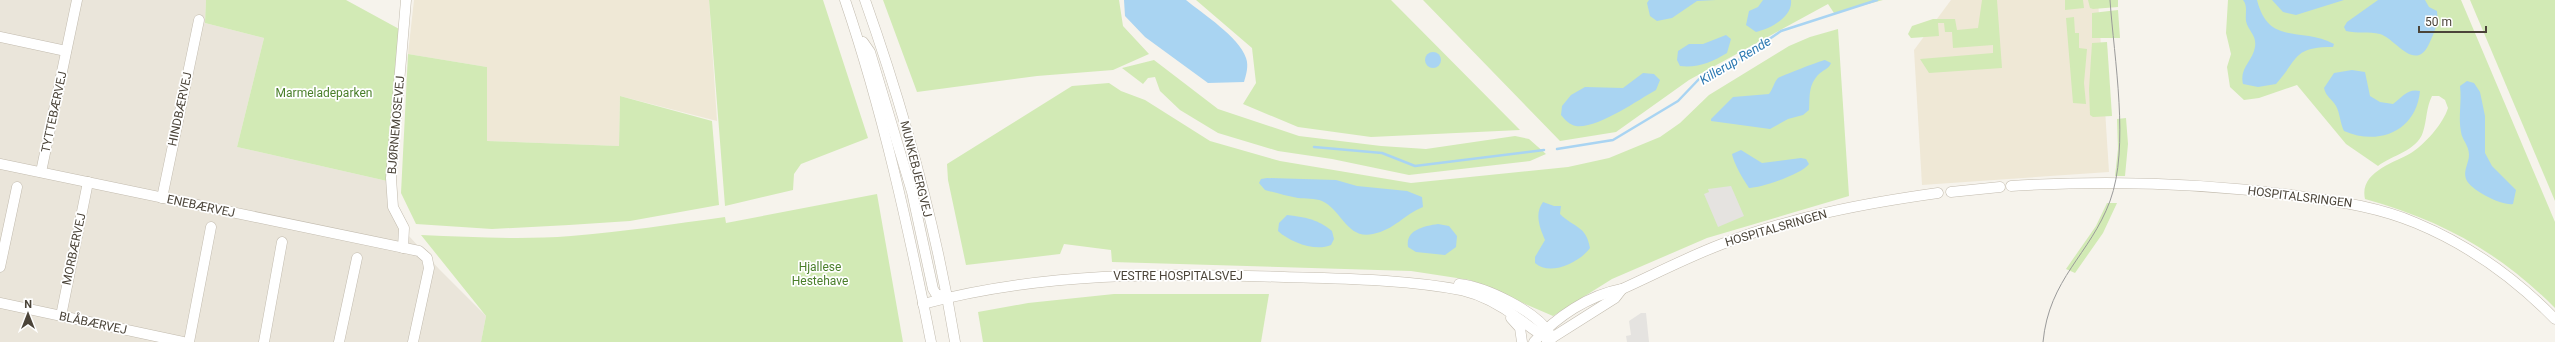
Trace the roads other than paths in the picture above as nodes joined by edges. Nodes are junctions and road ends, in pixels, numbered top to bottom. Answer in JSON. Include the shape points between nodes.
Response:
{"nodes":[{"id":1,"x":77,"y":0,"type":"edge"},
{"id":2,"x":406,"y":0,"type":"edge"},
{"id":3,"x":845,"y":0,"type":"edge"},
{"id":4,"x":865,"y":0,"type":"edge"},
{"id":5,"x":198,"y":20,"type":"dead end"},
{"id":6,"x":856,"y":34,"type":"junction"},
{"id":7,"x":0,"y":37,"type":"edge"},
{"id":8,"x":66,"y":51,"type":"junction"},
{"id":9,"x":0,"y":164,"type":"edge"},
{"id":10,"x":41,"y":172,"type":"junction"},
{"id":11,"x":88,"y":182,"type":"junction"},
{"id":12,"x":2011,"y":186,"type":"dead end"},
{"id":13,"x":17,"y":187,"type":"dead end"},
{"id":14,"x":2000,"y":187,"type":"dead end"},
{"id":15,"x":1950,"y":192,"type":"dead end"},
{"id":16,"x":1938,"y":193,"type":"dead end"},
{"id":17,"x":162,"y":198,"type":"junction"},
{"id":18,"x":211,"y":228,"type":"dead end"},
{"id":19,"x":282,"y":242,"type":"dead end"},
{"id":20,"x":403,"y":248,"type":"junction"},
{"id":21,"x":357,"y":258,"type":"dead end"},
{"id":22,"x":0,"y":267,"type":"edge"},
{"id":23,"x":1436,"y":286,"type":"junction"},
{"id":24,"x":948,"y":297,"type":"junction"},
{"id":25,"x":0,"y":303,"type":"edge"},
{"id":26,"x":923,"y":304,"type":"junction"},
{"id":27,"x":60,"y":316,"type":"junction"},
{"id":28,"x":2555,"y":319,"type":"edge"},
{"id":29,"x":138,"y":337,"type":"edge"},
{"id":30,"x":1544,"y":337,"type":"edge"},
{"id":31,"x":183,"y":342,"type":"edge"},
{"id":32,"x":189,"y":342,"type":"edge"},
{"id":33,"x":264,"y":342,"type":"edge"},
{"id":34,"x":339,"y":342,"type":"edge"},
{"id":35,"x":413,"y":342,"type":"edge"},
{"id":36,"x":931,"y":342,"type":"edge"},
{"id":37,"x":955,"y":342,"type":"edge"},
{"id":38,"x":1522,"y":342,"type":"edge"}],
"edges":[{"from":1,"to":8,"type":"street","name":"TYTTEBÆRVEJ"},
{"from":2,"to":20,"type":"street","name":"BJØRNEMOSEVEJ","via":[[391,186],[393,207],[404,228]]},
{"from":3,"to":6,"type":"street","name":"MUNKEBJERGVEJ"},
{"from":4,"to":24,"type":"street","name":"MUNKEBJERGVEJ","via":[[907,130]]},
{"from":5,"to":17,"type":"street","name":"HINDBÆRVEJ"},
{"from":6,"to":24,"type":"street","via":[[870,52],[912,192],[933,289],[936,294]]},
{"from":6,"to":26,"type":"street","name":"MUNKEBJERGVEJ","via":[[869,70],[894,164]]},
{"from":7,"to":8,"type":"street"},
{"from":8,"to":10,"type":"street","name":"TYTTEBÆRVEJ"},
{"from":9,"to":10,"type":"street","name":"ENEBÆRVEJ"},
{"from":10,"to":11,"type":"street","name":"ENEBÆRVEJ"},
{"from":11,"to":17,"type":"street","name":"ENEBÆRVEJ"},
{"from":11,"to":27,"type":"street","name":"MORBÆRVEJ"},
{"from":12,"to":28,"type":"street","name":"HOSPITALSRINGEN","via":[[2182,186],[2272,192],[2358,204],[2416,223],[2467,248],[2530,293]]},
{"from":13,"to":22,"type":"street"},
{"from":14,"to":15,"type":"street"},
{"from":16,"to":30,"type":"street","name":"HOSPITALSRINGEN","via":[[1857,206],[1722,244],[1622,289],[1607,292],[1584,303]]},
{"from":17,"to":20,"type":"street","name":"ENEBÆRVEJ"},
{"from":18,"to":32,"type":"street"},
{"from":19,"to":33,"type":"street"},
{"from":20,"to":35,"type":"street","name":"ENEBÆRVEJ","via":[[419,251],[427,258],[429,268]]},
{"from":21,"to":34,"type":"street"},
{"from":23,"to":24,"type":"street","name":"VESTRE HOSPITALSVEJ","via":[[1358,279],[1190,274],[1111,275],[1009,286]]},
{"from":23,"to":30,"type":"street","name":"VESTRE HOSPITALSVEJ","via":[[1464,291],[1490,300]]},
{"from":23,"to":38,"type":"street","via":[[1477,301],[1507,316],[1520,328]]},
{"from":24,"to":26,"type":"street","name":"VESTRE HOSPITALSVEJ"},
{"from":24,"to":37,"type":"street","name":"MUNKEBJERGVEJ"},
{"from":25,"to":27,"type":"street","name":"BLÅBÆRVEJ"},
{"from":26,"to":36,"type":"street","name":"MUNKEBJERGVEJ"},
{"from":27,"to":29,"type":"street","name":"BLÅBÆRVEJ"},
{"from":29,"to":31,"type":"street","name":"BLÅBÆRVEJ"}]}
